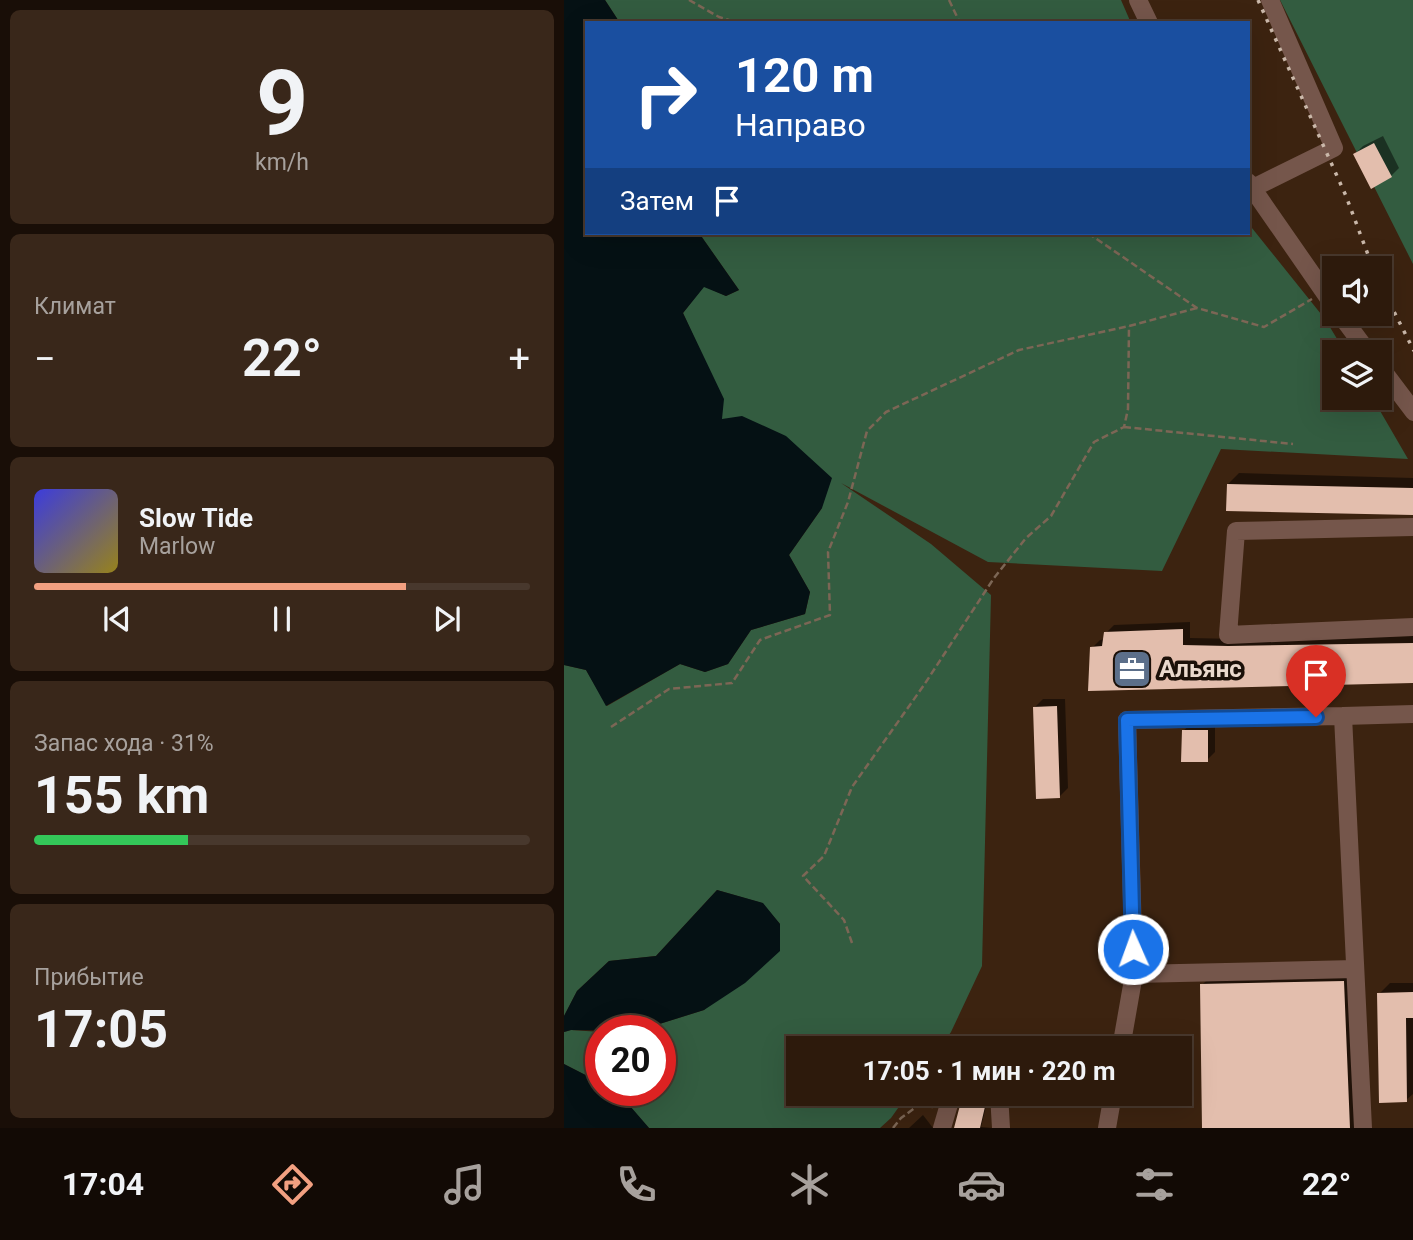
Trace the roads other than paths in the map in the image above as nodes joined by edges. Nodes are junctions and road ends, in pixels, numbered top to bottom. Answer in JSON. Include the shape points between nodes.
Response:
{"nodes":[{"id":1,"x":1138,"y":0,"type":"edge"},
{"id":2,"x":1270,"y":0,"type":"edge"},
{"id":3,"x":1148,"y":21,"type":"edge"},
{"id":4,"x":1251,"y":185,"type":"edge"},
{"id":5,"x":1322,"y":289,"type":"edge"},
{"id":6,"x":1392,"y":383,"type":"edge"},
{"id":7,"x":1413,"y":412,"type":"edge"},
{"id":8,"x":1413,"y":527,"type":"edge"},
{"id":9,"x":1413,"y":627,"type":"edge"},
{"id":10,"x":1413,"y":714,"type":"edge"},
{"id":11,"x":1343,"y":716,"type":"junction"},
{"id":12,"x":1355,"y":969,"type":"junction"},
{"id":13,"x":1134,"y":974,"type":"junction"},
{"id":14,"x":1123,"y":1036,"type":"edge"},
{"id":15,"x":949,"y":1106,"type":"edge"},
{"id":16,"x":1000,"y":1106,"type":"edge"},
{"id":17,"x":1111,"y":1106,"type":"edge"},
{"id":18,"x":942,"y":1128,"type":"edge"},
{"id":19,"x":1001,"y":1128,"type":"edge"},
{"id":20,"x":1107,"y":1128,"type":"edge"},
{"id":21,"x":1363,"y":1128,"type":"edge"}],
"edges":[{"from":1,"to":3,"type":"lane"},
{"from":2,"to":4,"type":"lane","via":[[1334,148]]},
{"from":4,"to":5,"type":"lane"},
{"from":6,"to":7,"type":"lane"},
{"from":8,"to":9,"type":"lane","via":[[1235,531],[1228,635]]},
{"from":10,"to":11,"type":"lane"},
{"from":11,"to":12,"type":"lane"},
{"from":11,"to":13,"type":"lane","via":[[1127,720]]},
{"from":12,"to":13,"type":"lane"},
{"from":12,"to":21,"type":"lane"},
{"from":13,"to":14,"type":"lane"},
{"from":15,"to":18,"type":"lane"},
{"from":16,"to":19,"type":"lane"},
{"from":17,"to":20,"type":"lane"}]}
